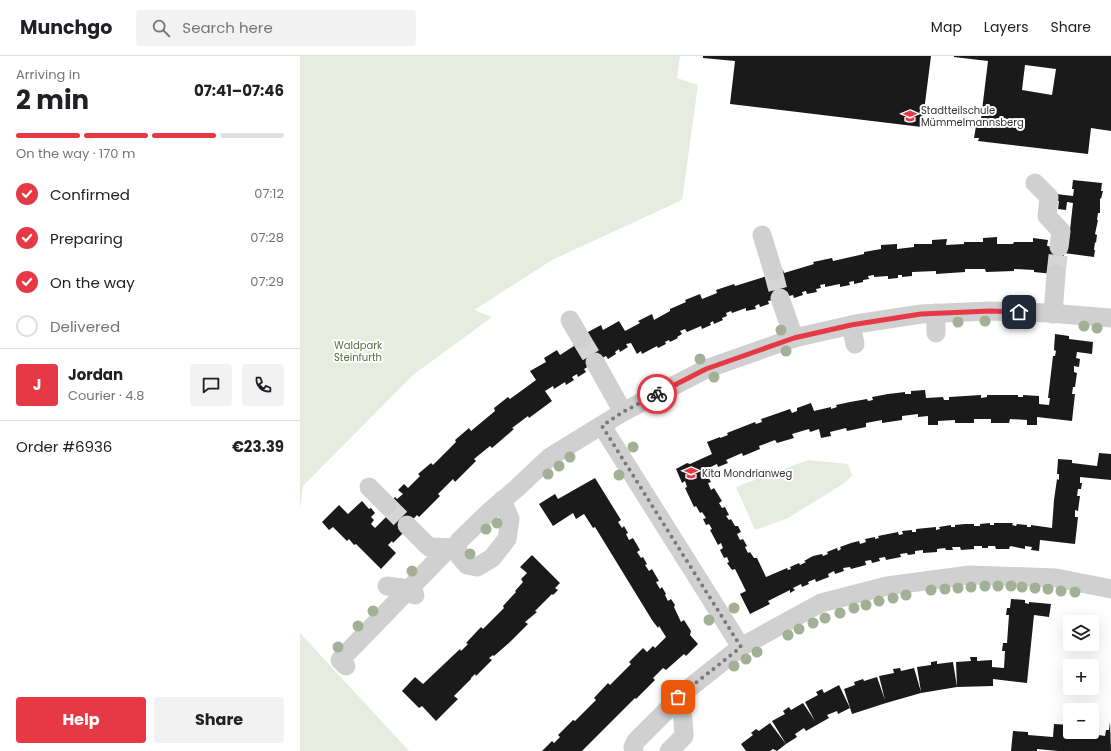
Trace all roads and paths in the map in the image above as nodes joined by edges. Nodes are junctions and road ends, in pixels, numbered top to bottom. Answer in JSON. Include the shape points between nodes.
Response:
{"nodes":[{"id":1,"x":1036,"y":183,"type":"dead end"},
{"id":2,"x":762,"y":235,"type":"dead end"},
{"id":3,"x":1059,"y":247,"type":"tunnel mouth"},
{"id":4,"x":773,"y":271,"type":"tunnel mouth"},
{"id":5,"x":1056,"y":274,"type":"tunnel mouth"},
{"id":6,"x":780,"y":298,"type":"tunnel mouth"},
{"id":7,"x":936,"y":313,"type":"junction"},
{"id":8,"x":1053,"y":314,"type":"junction"},
{"id":9,"x":1111,"y":318,"type":"edge"},
{"id":10,"x":570,"y":320,"type":"dead end"},
{"id":11,"x":851,"y":325,"type":"junction"},
{"id":12,"x":936,"y":333,"type":"dead end"},
{"id":13,"x":794,"y":338,"type":"junction"},
{"id":14,"x":581,"y":339,"type":"tunnel mouth"},
{"id":15,"x":855,"y":344,"type":"dead end"},
{"id":16,"x":595,"y":362,"type":"tunnel mouth"},
{"id":17,"x":623,"y":412,"type":"junction"},
{"id":18,"x":602,"y":426,"type":"junction"},
{"id":19,"x":369,"y":487,"type":"dead end"},
{"id":20,"x":502,"y":500,"type":"junction"},
{"id":21,"x":387,"y":505,"type":"tunnel mouth"},
{"id":22,"x":407,"y":525,"type":"tunnel mouth"},
{"id":23,"x":453,"y":548,"type":"junction"},
{"id":24,"x":388,"y":586,"type":"dead end"},
{"id":25,"x":1111,"y":589,"type":"edge"},
{"id":26,"x":412,"y":592,"type":"junction"},
{"id":27,"x":741,"y":647,"type":"junction"},
{"id":28,"x":346,"y":666,"type":"dead end"},
{"id":29,"x":679,"y":698,"type":"junction"},
{"id":30,"x":634,"y":751,"type":"edge"},
{"id":31,"x":669,"y":751,"type":"edge"}],
"edges":[{"from":1,"to":3,"type":"street","via":[[1049,197],[1047,216],[1061,231]]},
{"from":2,"to":4,"type":"street"},
{"from":5,"to":8,"type":"street"},
{"from":6,"to":13,"type":"street"},
{"from":7,"to":8,"type":"street","via":[[990,311]]},
{"from":7,"to":11,"type":"street"},
{"from":7,"to":12,"type":"street"},
{"from":8,"to":9,"type":"street"},
{"from":10,"to":14,"type":"street"},
{"from":11,"to":13,"type":"street"},
{"from":11,"to":15,"type":"street"},
{"from":13,"to":17,"type":"street","via":[[706,369]]},
{"from":16,"to":17,"type":"street"},
{"from":17,"to":18,"type":"street"},
{"from":18,"to":20,"type":"street","via":[[550,457]]},
{"from":18,"to":27,"type":"street"},
{"from":19,"to":21,"type":"street"},
{"from":20,"to":23,"type":"street"},
{"from":20,"to":23,"type":"street","via":[[510,519],[507,540],[492,558],[477,567],[467,565]]},
{"from":22,"to":23,"type":"street","via":[[429,547]]},
{"from":23,"to":26,"type":"street"},
{"from":24,"to":26,"type":"street"},
{"from":25,"to":27,"type":"street","via":[[1056,578],[970,575],[886,586],[821,603]]},
{"from":26,"to":28,"type":"street","via":[[340,660]]},
{"from":27,"to":29,"type":"street"},
{"from":29,"to":30,"type":"street","via":[[636,741]]},
{"from":29,"to":31,"type":"street","via":[[684,720],[684,736]]}]}
